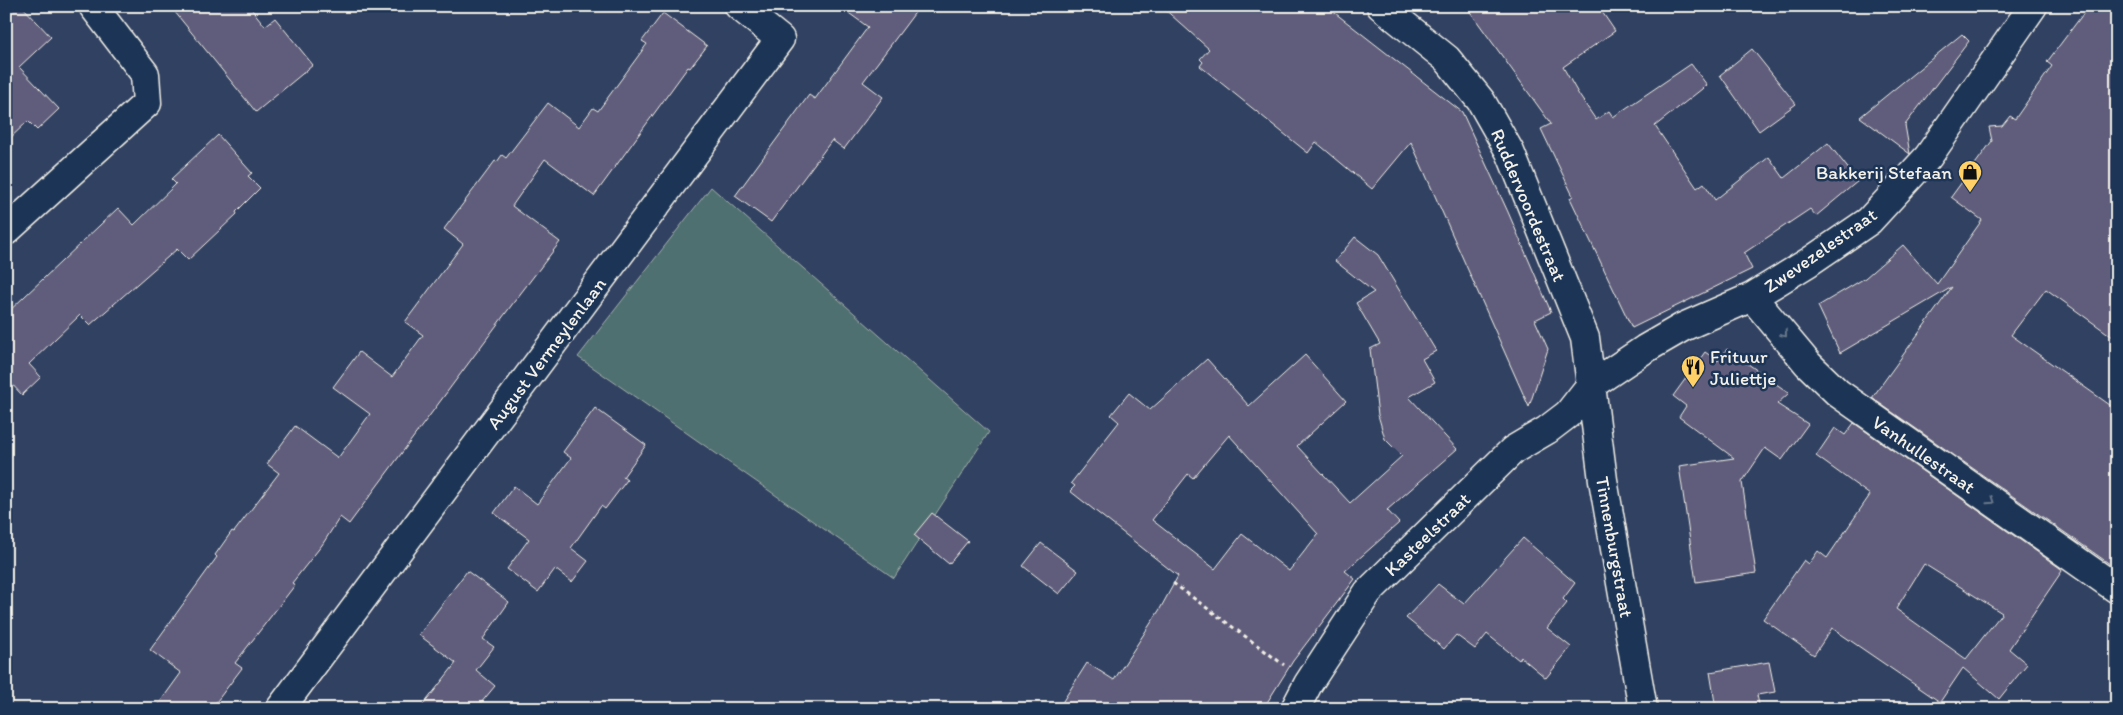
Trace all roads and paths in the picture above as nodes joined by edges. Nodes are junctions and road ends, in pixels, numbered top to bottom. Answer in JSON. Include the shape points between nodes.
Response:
{"nodes":[{"id":1,"x":93,"y":6,"type":"edge"},
{"id":2,"x":739,"y":6,"type":"edge"},
{"id":3,"x":1381,"y":6,"type":"edge"},
{"id":4,"x":2033,"y":6,"type":"edge"},
{"id":5,"x":6,"y":231,"type":"edge"},
{"id":6,"x":1752,"y":297,"type":"junction"},
{"id":7,"x":1590,"y":386,"type":"junction"},
{"id":8,"x":1173,"y":583,"type":"dead end"},
{"id":9,"x":2117,"y":589,"type":"edge"},
{"id":10,"x":1308,"y":684,"type":"junction"},
{"id":11,"x":280,"y":709,"type":"edge"},
{"id":12,"x":1295,"y":709,"type":"edge"},
{"id":13,"x":1643,"y":709,"type":"edge"}],
"edges":[{"from":1,"to":5,"type":"street","via":[[145,74],[147,104]]},
{"from":2,"to":11,"type":"street","name":"August Vermeylenlaan","via":[[780,39]]},
{"from":3,"to":7,"type":"street","name":"Ruddervoordestraat","via":[[1447,59],[1481,101],[1510,152],[1585,338]]},
{"from":4,"to":6,"type":"street","name":"Zwevezelestraat","via":[[1928,157],[1869,221]]},
{"from":6,"to":7,"type":"street","name":"Zwevezelestraat","via":[[1682,328]]},
{"from":6,"to":9,"type":"street","name":"Vanhullestraat","one_way":true,"via":[[1808,364],[1838,393]]},
{"from":7,"to":10,"type":"street","name":"Kasteelstraat","via":[[1568,414],[1513,450],[1368,592]]},
{"from":7,"to":13,"type":"street","name":"Tinnenburgstraat"},
{"from":8,"to":10,"type":"path"},
{"from":10,"to":12,"type":"street","name":"Kasteelstraat"}]}
